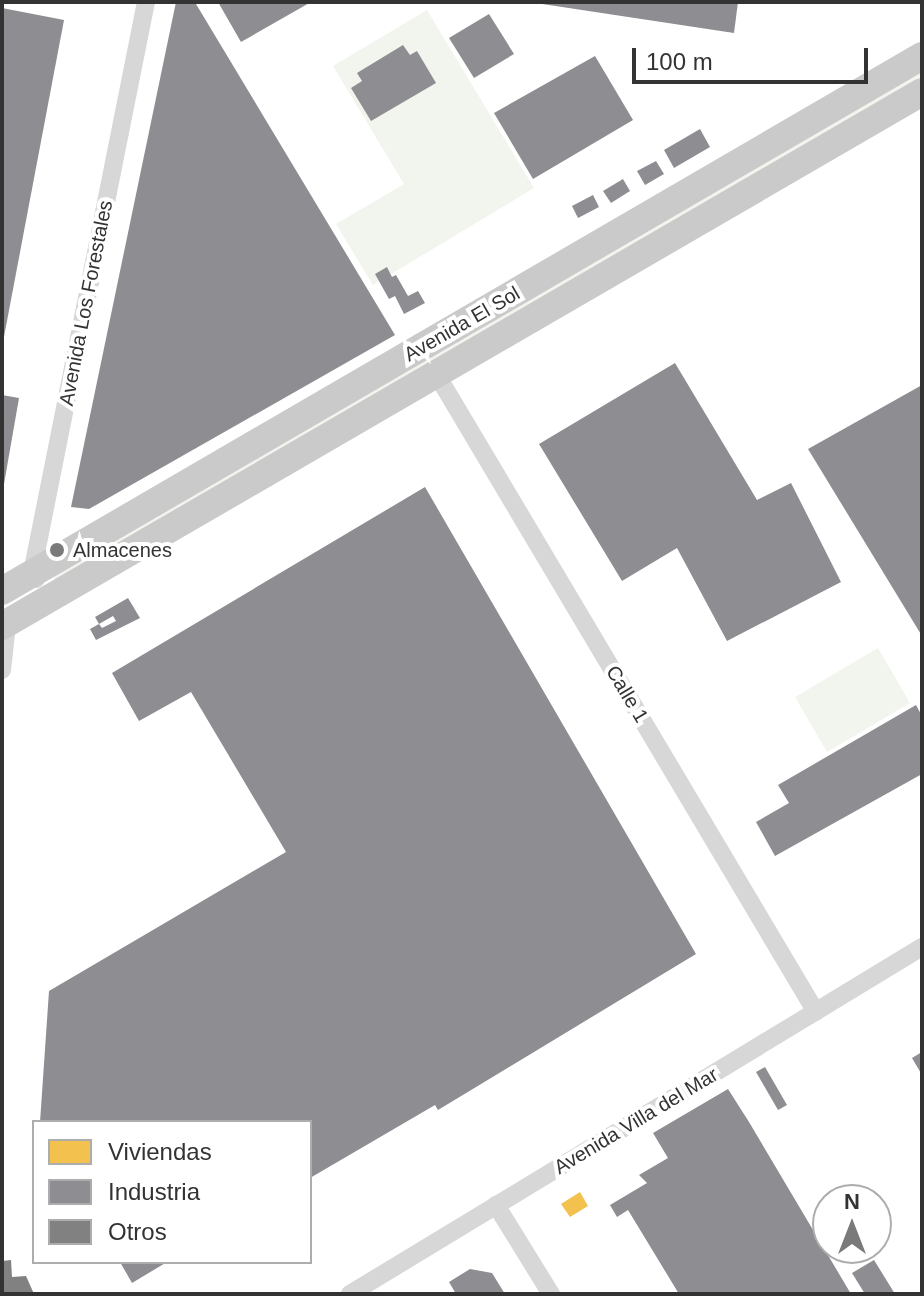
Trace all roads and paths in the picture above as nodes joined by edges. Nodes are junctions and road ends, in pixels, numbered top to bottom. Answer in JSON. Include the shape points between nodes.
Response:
{"nodes":[{"id":1,"x":146,"y":2,"type":"edge"},
{"id":2,"x":922,"y":56,"type":"edge"},
{"id":3,"x":922,"y":92,"type":"edge"},
{"id":4,"x":437,"y":375,"type":"junction"},
{"id":5,"x":32,"y":573,"type":"junction"},
{"id":6,"x":2,"y":591,"type":"edge"},
{"id":7,"x":49,"y":599,"type":"junction"},
{"id":8,"x":4,"y":622,"type":"edge"},
{"id":9,"x":2,"y":670,"type":"edge"},
{"id":10,"x":922,"y":947,"type":"edge"},
{"id":11,"x":816,"y":1012,"type":"junction"},
{"id":12,"x":496,"y":1205,"type":"junction"},
{"id":13,"x":350,"y":1294,"type":"edge"},
{"id":14,"x":551,"y":1294,"type":"edge"}],
"edges":[{"from":1,"to":5,"type":"street","name":"Avenida Los Forestales"},
{"from":2,"to":5,"type":"main road","name":"Avenida El Sol"},
{"from":3,"to":4,"type":"main road","name":"Avenida El Sol"},
{"from":4,"to":7,"type":"main road","name":"Avenida El Sol"},
{"from":4,"to":11,"type":"street","name":"Calle 1"},
{"from":5,"to":6,"type":"main road","name":"Avenida El Sol"},
{"from":5,"to":7,"type":"street"},
{"from":5,"to":8,"type":"street","name":"Avenida Los Forestales"},
{"from":7,"to":8,"type":"main road","name":"Avenida El Sol"},
{"from":8,"to":9,"type":"street"},
{"from":10,"to":11,"type":"street","name":"Avenida Villa del Mar"},
{"from":11,"to":12,"type":"street","name":"Avenida Villa del Mar"},
{"from":12,"to":13,"type":"street","name":"Avenida Villa del Mar"},
{"from":12,"to":14,"type":"street"}]}
